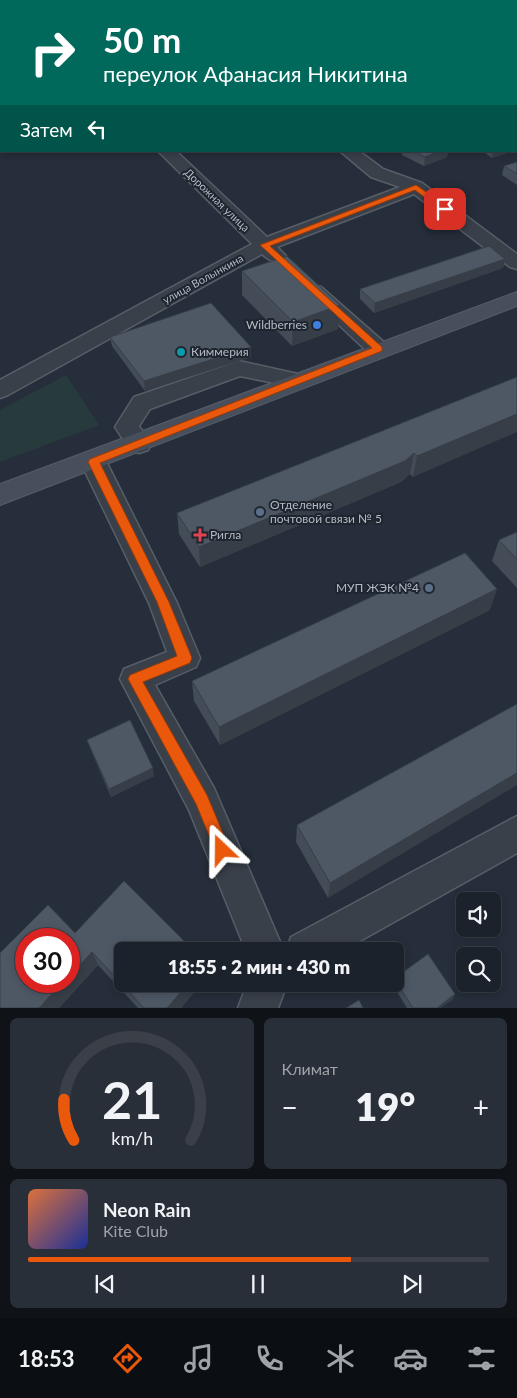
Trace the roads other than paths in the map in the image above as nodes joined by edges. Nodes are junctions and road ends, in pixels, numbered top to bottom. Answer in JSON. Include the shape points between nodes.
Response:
{"nodes":[{"id":1,"x":167,"y":152,"type":"edge"},
{"id":2,"x":349,"y":152,"type":"edge"},
{"id":3,"x":416,"y":187,"type":"junction"},
{"id":4,"x":264,"y":245,"type":"junction"},
{"id":5,"x":517,"y":263,"type":"edge"},
{"id":6,"x":517,"y":299,"type":"edge"},
{"id":7,"x":378,"y":349,"type":"junction"},
{"id":8,"x":299,"y":381,"type":"junction"},
{"id":9,"x":0,"y":390,"type":"edge"},
{"id":10,"x":139,"y":444,"type":"junction"},
{"id":11,"x":94,"y":462,"type":"junction"},
{"id":12,"x":0,"y":495,"type":"edge"},
{"id":13,"x":517,"y":834,"type":"edge"},
{"id":14,"x":261,"y":942,"type":"edge"},
{"id":15,"x":321,"y":942,"type":"edge"},
{"id":16,"x":264,"y":992,"type":"edge"},
{"id":17,"x":258,"y":1008,"type":"edge"}],
"edges":[{"from":1,"to":4,"type":"street","name":"Дорожная улица"},
{"from":2,"to":3,"type":"street","via":[[377,172]]},
{"from":3,"to":4,"type":"street","name":"улица Волынкина"},
{"from":3,"to":5,"type":"street"},
{"from":4,"to":7,"type":"street","name":"Дорожная улица"},
{"from":4,"to":9,"type":"street","name":"улица Волынкина"},
{"from":6,"to":7,"type":"main road"},
{"from":7,"to":8,"type":"main road"},
{"from":8,"to":10,"type":"main road"},
{"from":8,"to":10,"type":"street","via":[[239,368],[142,403],[128,427]]},
{"from":10,"to":11,"type":"main road"},
{"from":11,"to":12,"type":"main road"},
{"from":11,"to":14,"type":"street","via":[[163,602],[185,658],[134,679],[202,800]]},
{"from":13,"to":15,"type":"street"},
{"from":16,"to":17,"type":"street"}]}
